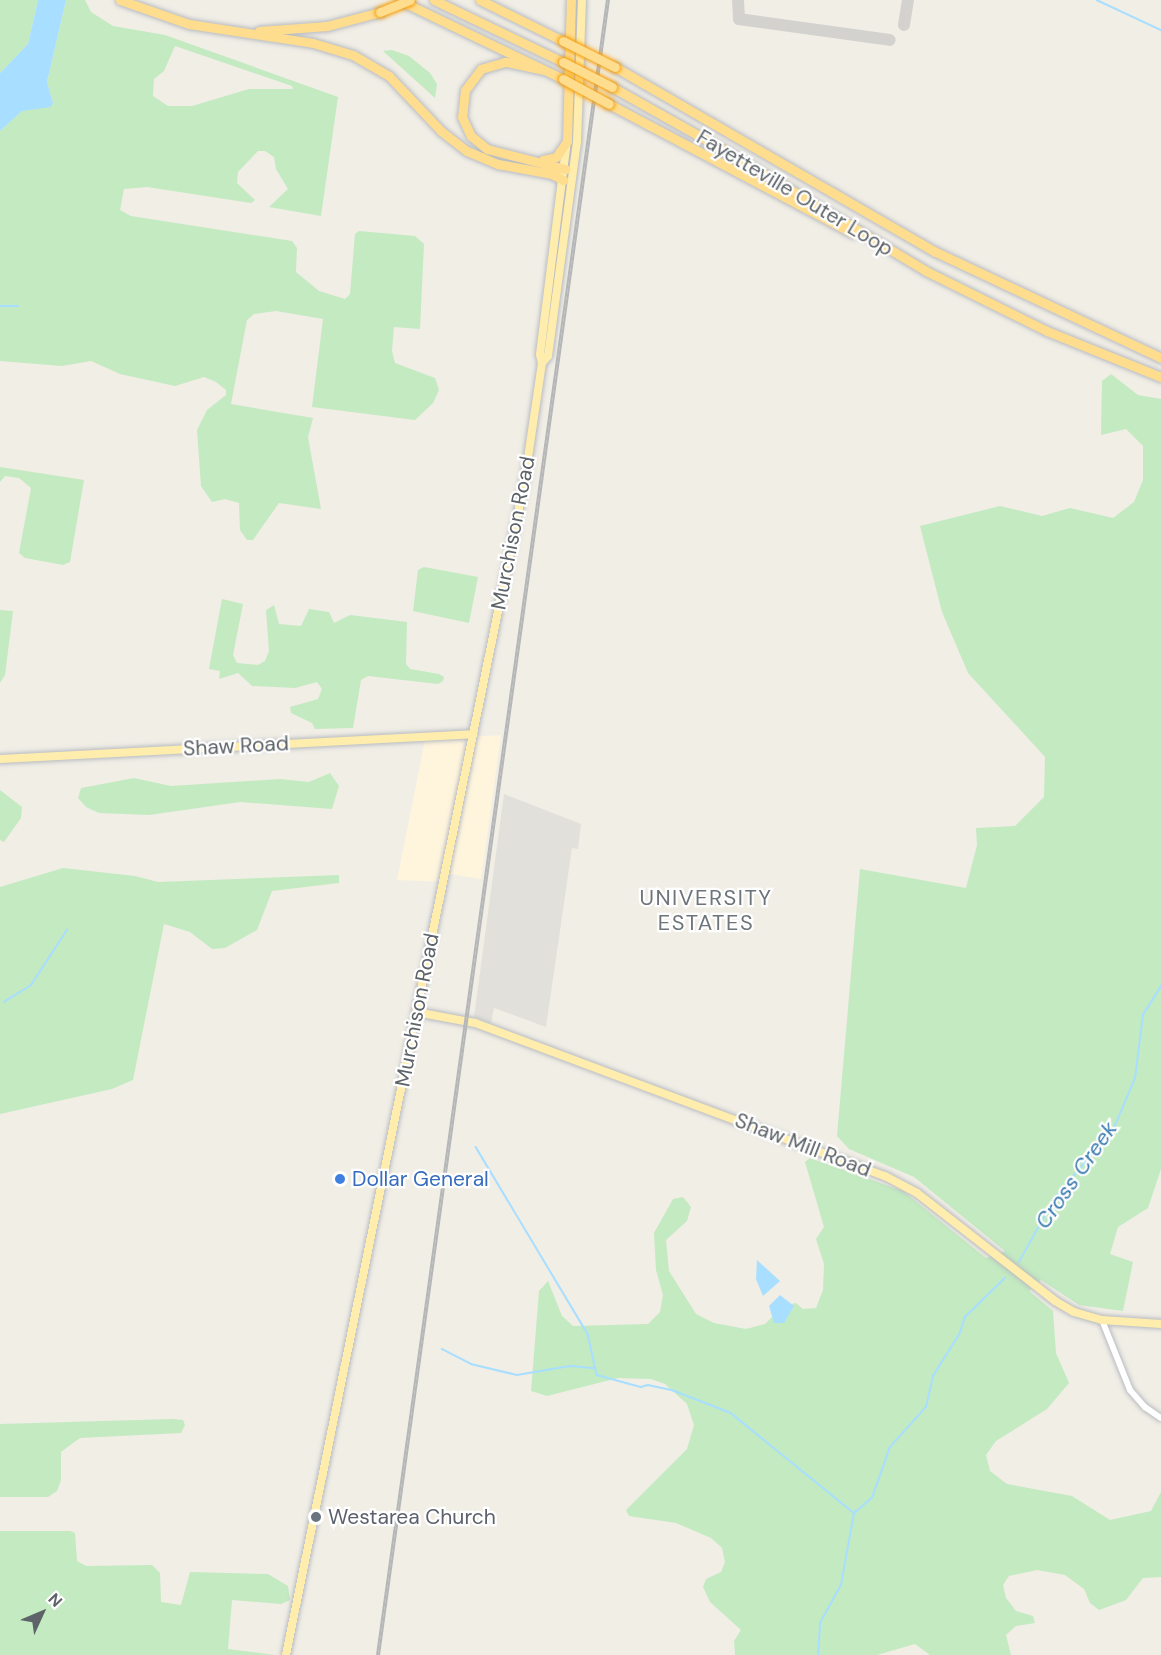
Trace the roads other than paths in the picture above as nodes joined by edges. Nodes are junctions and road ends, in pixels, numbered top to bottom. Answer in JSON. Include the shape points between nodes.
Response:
{"nodes":[{"id":1,"x":120,"y":0,"type":"edge"},
{"id":2,"x":399,"y":0,"type":"edge"},
{"id":3,"x":410,"y":0,"type":"edge"},
{"id":4,"x":434,"y":0,"type":"edge"},
{"id":5,"x":480,"y":0,"type":"edge"},
{"id":6,"x":492,"y":0,"type":"edge"},
{"id":7,"x":571,"y":0,"type":"edge"},
{"id":8,"x":582,"y":0,"type":"edge"},
{"id":9,"x":514,"y":16,"type":"junction"},
{"id":10,"x":227,"y":31,"type":"junction"},
{"id":11,"x":544,"y":70,"type":"junction"},
{"id":12,"x":567,"y":141,"type":"junction"},
{"id":13,"x":534,"y":160,"type":"junction"},
{"id":14,"x":569,"y":171,"type":"junction"},
{"id":15,"x":563,"y":180,"type":"junction"},
{"id":16,"x":911,"y":263,"type":"junction"},
{"id":17,"x":1161,"y":358,"type":"edge"},
{"id":18,"x":543,"y":363,"type":"junction"},
{"id":19,"x":1161,"y":376,"type":"edge"},
{"id":20,"x":473,"y":734,"type":"junction"},
{"id":21,"x":0,"y":759,"type":"edge"},
{"id":22,"x":416,"y":1012,"type":"junction"},
{"id":23,"x":1102,"y":1320,"type":"junction"},
{"id":24,"x":1161,"y":1324,"type":"edge"},
{"id":25,"x":1161,"y":1418,"type":"edge"},
{"id":26,"x":286,"y":1655,"type":"edge"}],
"edges":[{"from":1,"to":10,"type":"highway","via":[[172,20]]},
{"from":2,"to":11,"type":"highway"},
{"from":3,"to":10,"type":"highway","bridge":true,"via":[[321,27]]},
{"from":4,"to":16,"type":"highway","name":"Fayetteville Outer Loop","bridge":true,"via":[[612,87],[733,154]]},
{"from":5,"to":9,"type":"highway","name":"Fayetteville Outer Loop"},
{"from":6,"to":9,"type":"highway"},
{"from":7,"to":12,"type":"highway","name":"Murchison Road"},
{"from":8,"to":14,"type":"main road","name":"Murchison Road","via":[[581,85]]},
{"from":9,"to":17,"type":"highway","name":"Fayetteville Outer Loop","bridge":true,"via":[[615,67],[936,252]]},
{"from":10,"to":15,"type":"highway","via":[[313,43],[353,55],[389,76],[441,131],[467,151]]},
{"from":11,"to":13,"type":"highway","via":[[509,62],[490,65],[470,81],[461,101],[465,127],[478,144],[498,153]]},
{"from":11,"to":16,"type":"highway","bridge":true},
{"from":12,"to":13,"type":"highway","via":[[556,157]]},
{"from":12,"to":14,"type":"main road","name":"Murchison Road"},
{"from":13,"to":14,"type":"highway"},
{"from":14,"to":15,"type":"main road","name":"Murchison Road"},
{"from":14,"to":18,"type":"main road","name":"Murchison Road","via":[[548,356]]},
{"from":15,"to":18,"type":"main road","name":"Murchison Road","via":[[540,354]]},
{"from":16,"to":19,"type":"highway","name":"Fayetteville Outer Loop","via":[[1047,331]]},
{"from":18,"to":20,"type":"main road","name":"Murchison Road","via":[[525,478]]},
{"from":20,"to":21,"type":"main road","name":"Shaw Road"},
{"from":20,"to":22,"type":"main road","name":"Murchison Road"},
{"from":22,"to":23,"type":"main road","name":"Shaw Mill Road","via":[[475,1023],[893,1179],[917,1193],[1054,1301],[1087,1318]]},
{"from":22,"to":26,"type":"main road","name":"Murchison Road"},
{"from":23,"to":24,"type":"main road","name":"Shaw Mill Road"},
{"from":23,"to":25,"type":"street","via":[[1130,1390],[1144,1407]]}]}
